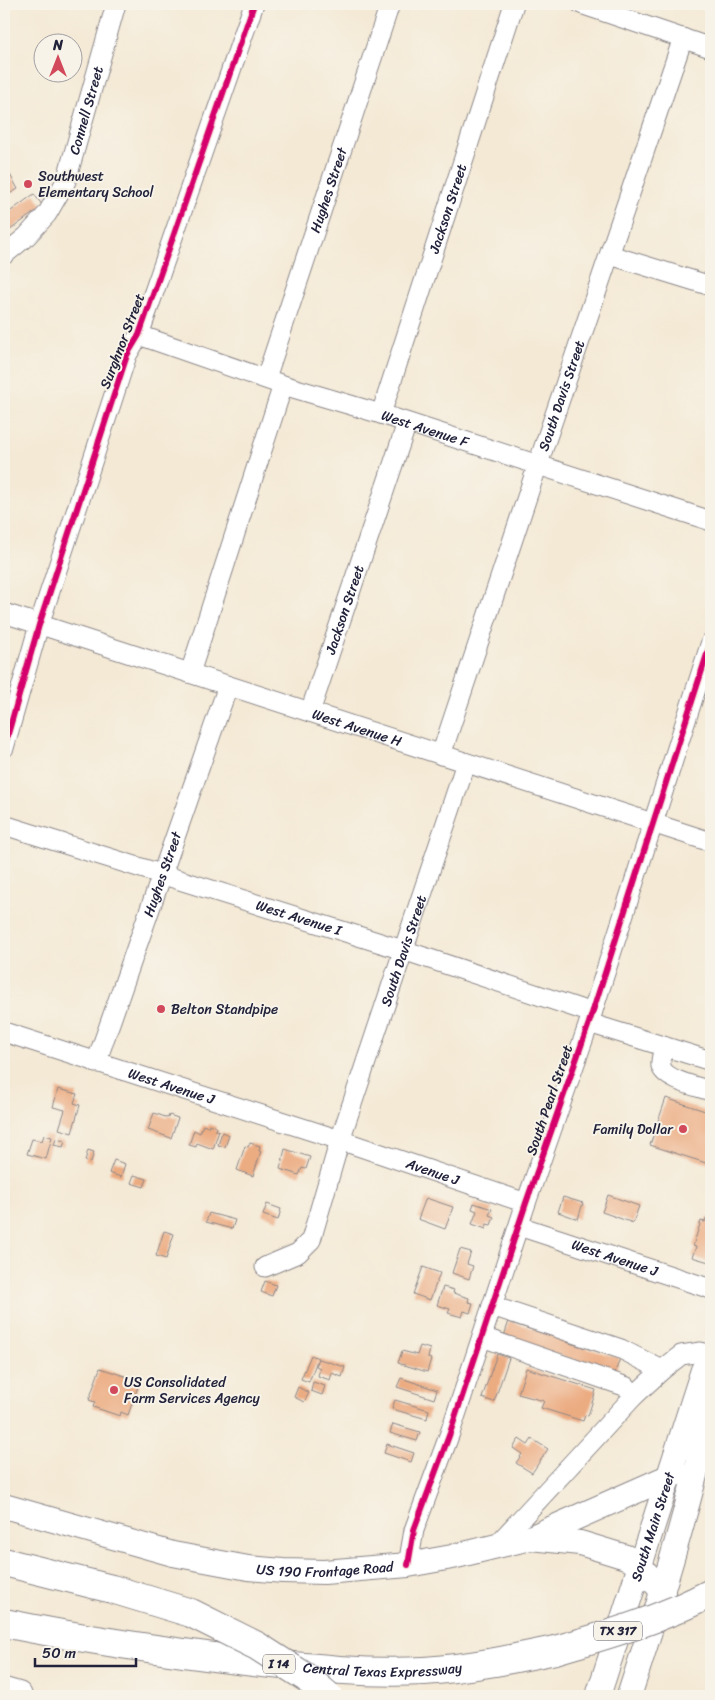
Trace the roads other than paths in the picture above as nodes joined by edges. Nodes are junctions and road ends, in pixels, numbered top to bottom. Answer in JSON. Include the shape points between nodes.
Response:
{"nodes":[{"id":1,"x":116,"y":4,"type":"edge"},
{"id":2,"x":254,"y":4,"type":"edge"},
{"id":3,"x":390,"y":4,"type":"edge"},
{"id":4,"x":514,"y":4,"type":"edge"},
{"id":5,"x":581,"y":4,"type":"edge"},
{"id":6,"x":627,"y":11,"type":"edge"},
{"id":7,"x":683,"y":38,"type":"junction"},
{"id":8,"x":711,"y":48,"type":"edge"},
{"id":9,"x":4,"y":255,"type":"edge"},
{"id":10,"x":610,"y":255,"type":"junction"},
{"id":11,"x":711,"y":286,"type":"edge"},
{"id":12,"x":139,"y":335,"type":"junction"},
{"id":13,"x":266,"y":378,"type":"junction"},
{"id":14,"x":283,"y":384,"type":"junction"},
{"id":15,"x":381,"y":414,"type":"junction"},
{"id":16,"x":407,"y":423,"type":"junction"},
{"id":17,"x":538,"y":464,"type":"junction"},
{"id":18,"x":711,"y":521,"type":"edge"},
{"id":19,"x":4,"y":613,"type":"edge"},
{"id":20,"x":39,"y":625,"type":"junction"},
{"id":21,"x":711,"y":642,"type":"edge"},
{"id":22,"x":190,"y":674,"type":"junction"},
{"id":23,"x":228,"y":686,"type":"junction"},
{"id":24,"x":310,"y":712,"type":"junction"},
{"id":25,"x":4,"y":748,"type":"edge"},
{"id":26,"x":441,"y":755,"type":"junction"},
{"id":27,"x":466,"y":763,"type":"junction"},
{"id":28,"x":654,"y":823,"type":"junction"},
{"id":29,"x":4,"y":825,"type":"edge"},
{"id":30,"x":711,"y":842,"type":"edge"},
{"id":31,"x":162,"y":876,"type":"junction"},
{"id":32,"x":403,"y":950,"type":"junction"},
{"id":33,"x":591,"y":1018,"type":"junction"},
{"id":34,"x":4,"y":1032,"type":"edge"},
{"id":35,"x":664,"y":1046,"type":"junction"},
{"id":36,"x":711,"y":1061,"type":"edge"},
{"id":37,"x":96,"y":1062,"type":"junction"},
{"id":38,"x":711,"y":1091,"type":"edge"},
{"id":39,"x":340,"y":1140,"type":"junction"},
{"id":40,"x":526,"y":1203,"type":"junction"},
{"id":41,"x":519,"y":1226,"type":"junction"},
{"id":42,"x":265,"y":1267,"type":"dead end"},
{"id":43,"x":711,"y":1289,"type":"edge"},
{"id":44,"x":492,"y":1306,"type":"junction"},
{"id":45,"x":482,"y":1337,"type":"junction"},
{"id":46,"x":711,"y":1355,"type":"edge"},
{"id":47,"x":711,"y":1361,"type":"edge"},
{"id":48,"x":662,"y":1370,"type":"junction"},
{"id":49,"x":634,"y":1396,"type":"junction"},
{"id":50,"x":711,"y":1410,"type":"edge"},
{"id":51,"x":705,"y":1460,"type":"edge"},
{"id":52,"x":668,"y":1477,"type":"junction"},
{"id":53,"x":4,"y":1506,"type":"edge"},
{"id":54,"x":530,"y":1538,"type":"junction"},
{"id":55,"x":495,"y":1547,"type":"junction"},
{"id":56,"x":4,"y":1562,"type":"edge"},
{"id":57,"x":408,"y":1565,"type":"junction"},
{"id":58,"x":639,"y":1565,"type":"junction"},
{"id":59,"x":663,"y":1592,"type":"junction"},
{"id":60,"x":711,"y":1594,"type":"edge"},
{"id":61,"x":4,"y":1623,"type":"edge"},
{"id":62,"x":4,"y":1692,"type":"edge"},
{"id":63,"x":18,"y":1696,"type":"edge"},
{"id":64,"x":328,"y":1696,"type":"edge"},
{"id":65,"x":598,"y":1696,"type":"edge"},
{"id":66,"x":629,"y":1696,"type":"edge"}],
"edges":[{"from":1,"to":9,"type":"street","name":"Connell Street","via":[[66,181],[48,214]]},
{"from":2,"to":12,"type":"street","name":"Surghnor Street"},
{"from":3,"to":13,"type":"street","name":"Hughes Street"},
{"from":4,"to":15,"type":"street","name":"Jackson Street"},
{"from":5,"to":6,"type":"street"},
{"from":6,"to":7,"type":"street"},
{"from":7,"to":8,"type":"street"},
{"from":7,"to":10,"type":"street","name":"South Davis Street"},
{"from":10,"to":11,"type":"street"},
{"from":10,"to":17,"type":"street","name":"South Davis Street"},
{"from":12,"to":13,"type":"street","name":"West Avenue F"},
{"from":12,"to":20,"type":"street","name":"Surghnor Street","via":[[127,355]]},
{"from":13,"to":14,"type":"street","name":"West Avenue F"},
{"from":14,"to":15,"type":"street","name":"West Avenue F"},
{"from":14,"to":22,"type":"street"},
{"from":15,"to":16,"type":"street","name":"West Avenue F"},
{"from":16,"to":17,"type":"street","name":"West Avenue F"},
{"from":16,"to":24,"type":"street","name":"Jackson Street"},
{"from":17,"to":18,"type":"street","name":"West Avenue F"},
{"from":17,"to":26,"type":"street","name":"South Davis Street"},
{"from":19,"to":20,"type":"street","name":"West Avenue H"},
{"from":20,"to":22,"type":"street","name":"West Avenue H"},
{"from":20,"to":25,"type":"street","name":"Surghnor Street"},
{"from":21,"to":28,"type":"street","name":"South Pearl Street"},
{"from":22,"to":23,"type":"street","name":"West Avenue H"},
{"from":23,"to":24,"type":"street","name":"West Avenue H"},
{"from":23,"to":31,"type":"street","name":"Hughes Street"},
{"from":24,"to":26,"type":"street","name":"West Avenue H"},
{"from":26,"to":27,"type":"street","name":"West Avenue H"},
{"from":27,"to":28,"type":"street","name":"West Avenue H"},
{"from":27,"to":32,"type":"street","name":"South Davis Street"},
{"from":28,"to":30,"type":"street","name":"West Avenue H"},
{"from":28,"to":33,"type":"street","name":"South Pearl Street"},
{"from":29,"to":31,"type":"street","name":"West Avenue I"},
{"from":31,"to":32,"type":"street","name":"West Avenue I"},
{"from":31,"to":37,"type":"street","name":"Hughes Street"},
{"from":32,"to":33,"type":"street","name":"West Avenue I"},
{"from":32,"to":39,"type":"street","name":"South Davis Street"},
{"from":33,"to":35,"type":"street","name":"West Avenue I"},
{"from":33,"to":40,"type":"street","name":"South Pearl Street"},
{"from":34,"to":37,"type":"street","name":"West Avenue J"},
{"from":35,"to":36,"type":"street","name":"West Avenue I"},
{"from":35,"to":38,"type":"street","via":[[660,1065],[664,1073]]},
{"from":37,"to":39,"type":"street","name":"West Avenue J"},
{"from":39,"to":40,"type":"street","name":"Avenue J"},
{"from":39,"to":42,"type":"street","name":"South Davis Street","via":[[311,1240],[298,1253]]},
{"from":40,"to":41,"type":"street","name":"South Pearl Street"},
{"from":41,"to":43,"type":"street","name":"West Avenue J"},
{"from":41,"to":44,"type":"street","name":"South Pearl Street"},
{"from":44,"to":45,"type":"street","name":"South Pearl Street"},
{"from":44,"to":48,"type":"street","via":[[621,1349]]},
{"from":45,"to":49,"type":"street","via":[[627,1387]]},
{"from":45,"to":57,"type":"street","name":"South Pearl Street","via":[[414,1530]]},
{"from":46,"to":48,"type":"street","via":[[701,1352],[681,1355]]},
{"from":47,"to":52,"type":"main road","name":"South Main Street","number":"TX 317","via":[[703,1370]]},
{"from":48,"to":49,"type":"street"},
{"from":49,"to":55,"type":"street"},
{"from":50,"to":51,"type":"main road","name":"South Main Street","number":"TX 317"},
{"from":51,"to":52,"type":"main road"},
{"from":51,"to":59,"type":"main road","name":"South Main Street","number":"TX 317"},
{"from":52,"to":54,"type":"main road"},
{"from":52,"to":58,"type":"main road","name":"South Main Street","number":"TX 317"},
{"from":53,"to":57,"type":"main road","name":"US 190 Frontage Road","via":[[172,1554],[248,1568],[324,1572]]},
{"from":54,"to":55,"type":"main road","name":"US 190 Frontage Road"},
{"from":54,"to":58,"type":"main road","name":"US 190 Frontage Road","via":[[580,1543],[626,1557]]},
{"from":55,"to":57,"type":"main road","name":"US 190 Frontage Road"},
{"from":56,"to":64,"type":"highway","bridge":true,"via":[[191,1613],[257,1646],[307,1678]]},
{"from":58,"to":59,"type":"main road","name":"US 190 Frontage Road"},
{"from":58,"to":65,"type":"main road","name":"South Main Street","number":"TX 317"},
{"from":59,"to":66,"type":"main road","name":"South Main Street","number":"TX 317"},
{"from":60,"to":61,"type":"highway","name":"Central Texas Expressway","number":"I 14","bridge":true,"via":[[656,1618],[555,1650],[498,1662],[422,1671],[306,1668],[184,1654]]},
{"from":62,"to":63,"type":"highway"}]}
